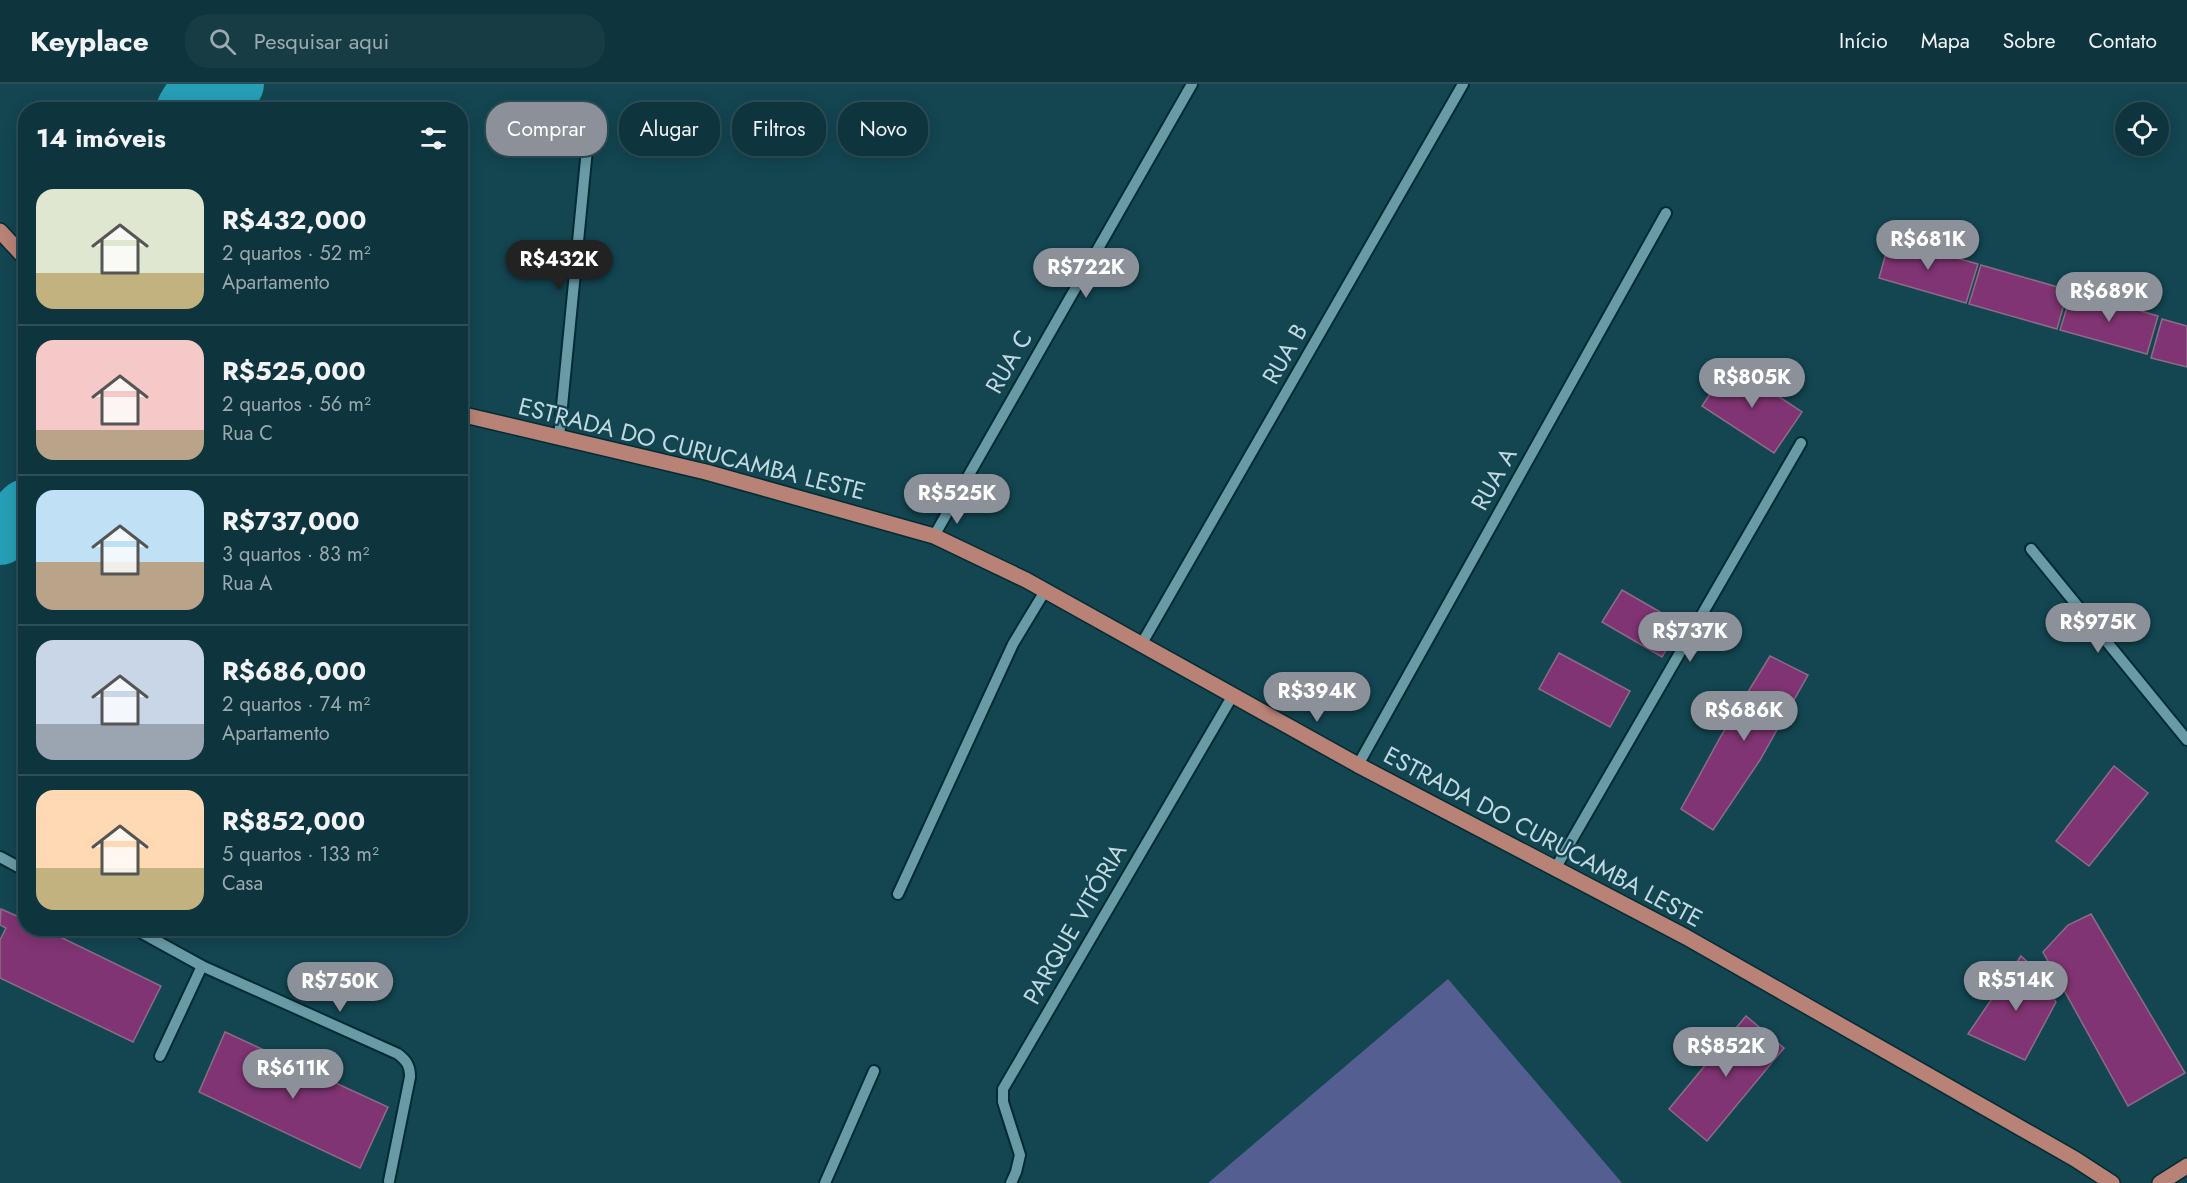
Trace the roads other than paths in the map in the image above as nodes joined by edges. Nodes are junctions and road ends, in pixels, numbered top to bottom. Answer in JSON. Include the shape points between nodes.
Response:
{"nodes":[{"id":1,"x":1192,"y":84,"type":"edge"},
{"id":2,"x":1463,"y":84,"type":"edge"},
{"id":3,"x":586,"y":156,"type":"edge"},
{"id":4,"x":1666,"y":213,"type":"dead end"},
{"id":5,"x":0,"y":231,"type":"edge"},
{"id":6,"x":18,"y":250,"type":"edge"},
{"id":7,"x":468,"y":416,"type":"edge"},
{"id":8,"x":559,"y":437,"type":"junction"},
{"id":9,"x":1801,"y":443,"type":"dead end"},
{"id":10,"x":934,"y":536,"type":"junction"},
{"id":11,"x":2031,"y":549,"type":"dead end"},
{"id":12,"x":1045,"y":591,"type":"junction"},
{"id":13,"x":1141,"y":645,"type":"junction"},
{"id":14,"x":1233,"y":695,"type":"junction"},
{"id":15,"x":2187,"y":740,"type":"edge"},
{"id":16,"x":1358,"y":765,"type":"junction"},
{"id":17,"x":0,"y":857,"type":"edge"},
{"id":18,"x":18,"y":867,"type":"edge"},
{"id":19,"x":1555,"y":869,"type":"junction"},
{"id":20,"x":898,"y":894,"type":"dead end"},
{"id":21,"x":148,"y":936,"type":"edge"},
{"id":22,"x":202,"y":966,"type":"junction"},
{"id":23,"x":160,"y":1056,"type":"dead end"},
{"id":24,"x":874,"y":1071,"type":"dead end"},
{"id":25,"x":2187,"y":1166,"type":"edge"},
{"id":26,"x":389,"y":1181,"type":"dead end"},
{"id":27,"x":825,"y":1183,"type":"edge"},
{"id":28,"x":1011,"y":1183,"type":"edge"},
{"id":29,"x":2112,"y":1183,"type":"edge"},
{"id":30,"x":2160,"y":1183,"type":"edge"}],
"edges":[{"from":1,"to":10,"type":"street","name":"RUA C"},
{"from":2,"to":13,"type":"street","name":"RUA B"},
{"from":3,"to":8,"type":"street"},
{"from":4,"to":16,"type":"street","name":"RUA A"},
{"from":5,"to":6,"type":"main road"},
{"from":7,"to":8,"type":"main road","name":"ESTRADA DO CURUCAMBA LESTE"},
{"from":8,"to":10,"type":"main road","name":"ESTRADA DO CURUCAMBA LESTE","via":[[706,472]]},
{"from":9,"to":19,"type":"street"},
{"from":10,"to":12,"type":"main road","name":"ESTRADA DO CURUCAMBA LESTE"},
{"from":11,"to":15,"type":"street"},
{"from":12,"to":13,"type":"main road","name":"ESTRADA DO CURUCAMBA LESTE"},
{"from":12,"to":20,"type":"street","via":[[1013,644]]},
{"from":13,"to":14,"type":"main road","name":"ESTRADA DO CURUCAMBA LESTE"},
{"from":14,"to":16,"type":"main road","name":"ESTRADA DO CURUCAMBA LESTE"},
{"from":14,"to":28,"type":"street","name":"PARQUE VITÓRIA","via":[[1003,1089],[1006,1116],[1020,1155]]},
{"from":16,"to":19,"type":"main road","name":"ESTRADA DO CURUCAMBA LESTE"},
{"from":17,"to":18,"type":"street"},
{"from":19,"to":29,"type":"main road","name":"ESTRADA DO CURUCAMBA LESTE","via":[[1686,937]]},
{"from":21,"to":22,"type":"street"},
{"from":22,"to":23,"type":"street"},
{"from":22,"to":26,"type":"street","via":[[406,1060],[410,1077]]},
{"from":24,"to":27,"type":"street"},
{"from":25,"to":30,"type":"main road"}]}
